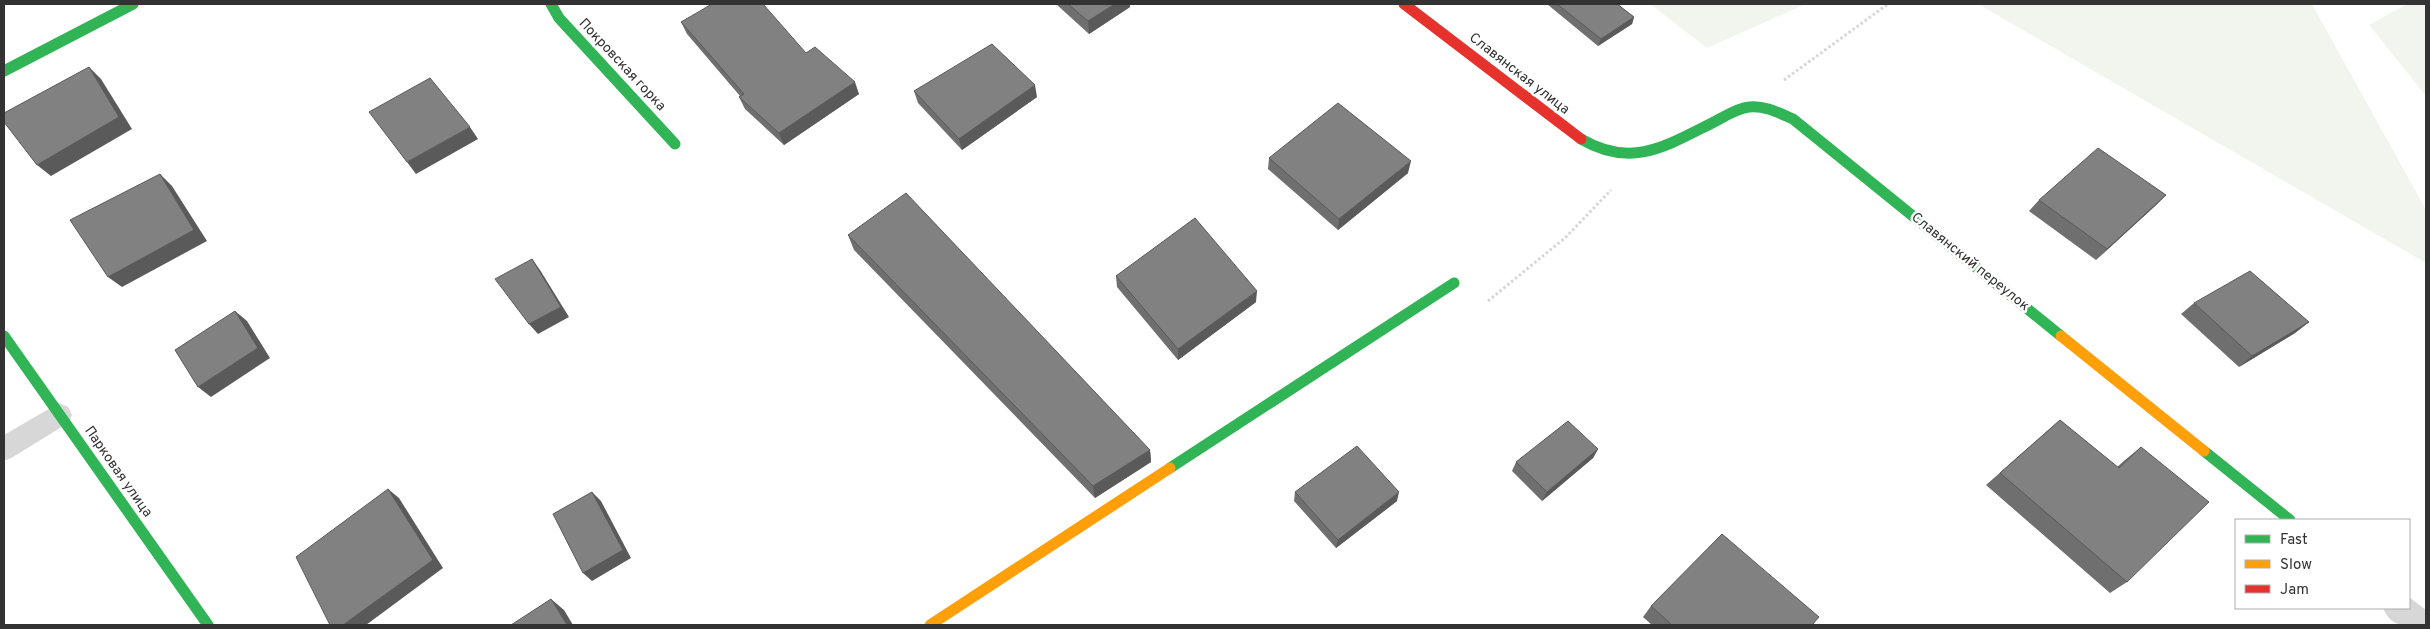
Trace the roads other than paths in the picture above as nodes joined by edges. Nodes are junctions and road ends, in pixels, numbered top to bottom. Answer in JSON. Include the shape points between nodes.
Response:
{"nodes":[{"id":1,"x":133,"y":4,"type":"edge"},
{"id":2,"x":551,"y":4,"type":"edge"},
{"id":3,"x":1404,"y":4,"type":"edge"},
{"id":4,"x":4,"y":71,"type":"edge"},
{"id":5,"x":1748,"y":107,"type":"joint"},
{"id":6,"x":675,"y":144,"type":"dead end"},
{"id":7,"x":1454,"y":283,"type":"dead end"},
{"id":8,"x":4,"y":336,"type":"edge"},
{"id":9,"x":60,"y":416,"type":"junction"},
{"id":10,"x":4,"y":449,"type":"edge"},
{"id":11,"x":2289,"y":519,"type":"edge"},
{"id":12,"x":2400,"y":609,"type":"edge"},
{"id":13,"x":208,"y":625,"type":"edge"},
{"id":14,"x":930,"y":625,"type":"edge"},
{"id":15,"x":2420,"y":625,"type":"edge"}],
"edges":[{"from":1,"to":4,"type":"street"},
{"from":2,"to":6,"type":"street","name":"Покровская горка","via":[[559,18]]},
{"from":3,"to":5,"type":"street","name":"Славянская улица","via":[[1592,148],[1622,156],[1649,152]]},
{"from":5,"to":11,"type":"street","name":"Славянский переулок","via":[[1769,109],[1793,119]]},
{"from":7,"to":14,"type":"street"},
{"from":8,"to":9,"type":"street","name":"Парковая улица"},
{"from":9,"to":10,"type":"lane"},
{"from":9,"to":13,"type":"street","name":"Парковая улица"},
{"from":12,"to":15,"type":"street"}]}
